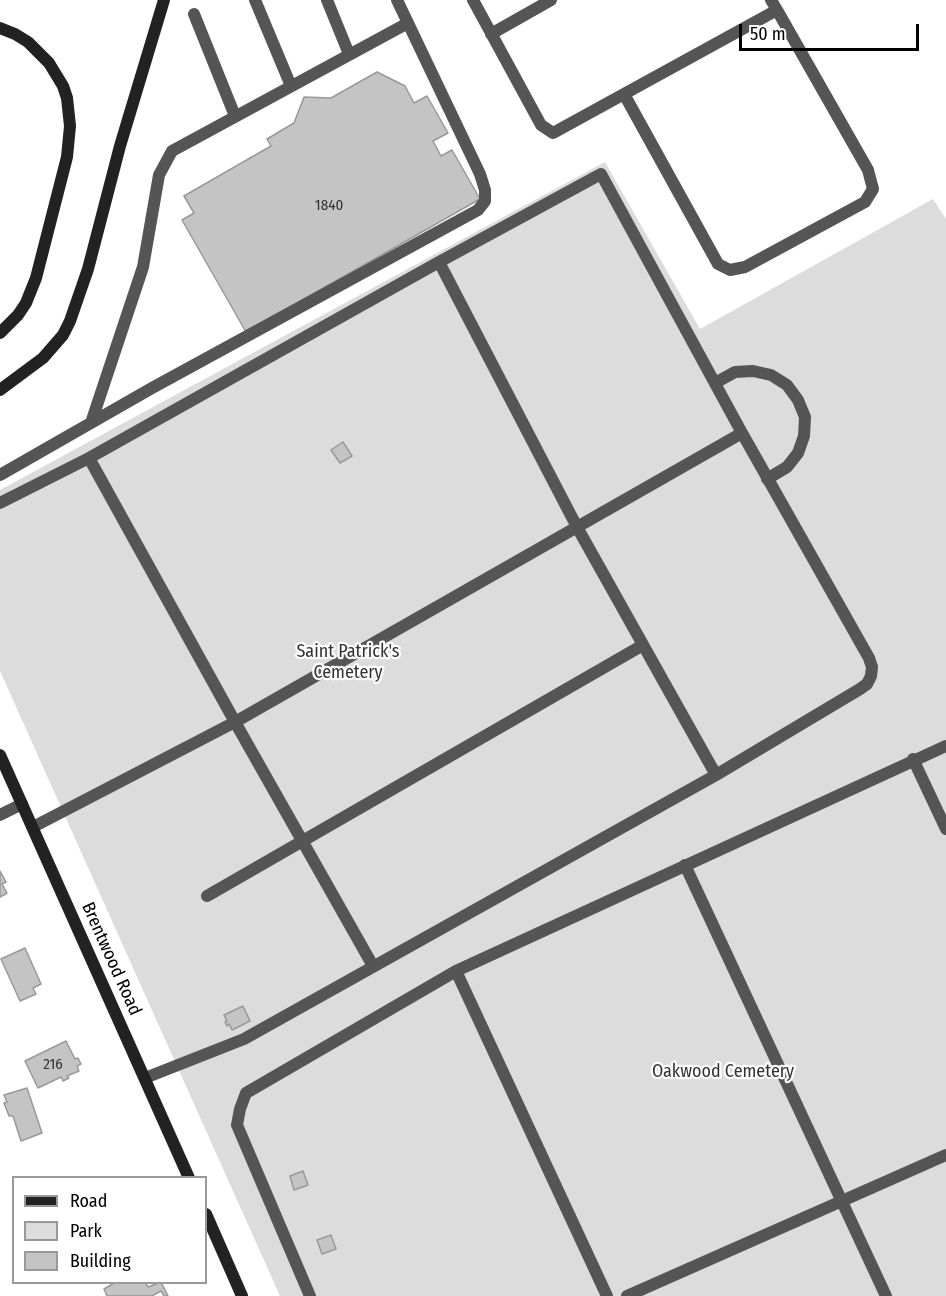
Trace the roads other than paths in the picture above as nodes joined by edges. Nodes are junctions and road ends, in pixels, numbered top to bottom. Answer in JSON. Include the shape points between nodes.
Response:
{"nodes":[{"id":1,"x":164,"y":0,"type":"edge"},
{"id":2,"x":255,"y":0,"type":"edge"},
{"id":3,"x":327,"y":0,"type":"edge"},
{"id":4,"x":397,"y":0,"type":"edge"},
{"id":5,"x":473,"y":0,"type":"edge"},
{"id":6,"x":551,"y":0,"type":"edge"},
{"id":7,"x":774,"y":5,"type":"edge"},
{"id":8,"x":194,"y":14,"type":"dead end"},
{"id":9,"x":408,"y":23,"type":"junction"},
{"id":10,"x":0,"y":28,"type":"edge"},
{"id":11,"x":491,"y":34,"type":"junction"},
{"id":12,"x":349,"y":54,"type":"junction"},
{"id":13,"x":291,"y":86,"type":"junction"},
{"id":14,"x":624,"y":94,"type":"junction"},
{"id":15,"x":235,"y":116,"type":"junction"},
{"id":16,"x":440,"y":262,"type":"junction"},
{"id":17,"x":0,"y":333,"type":"edge"},
{"id":18,"x":715,"y":383,"type":"junction"},
{"id":19,"x":0,"y":390,"type":"edge"},
{"id":20,"x":91,"y":423,"type":"junction"},
{"id":21,"x":742,"y":433,"type":"junction"},
{"id":22,"x":89,"y":458,"type":"junction"},
{"id":23,"x":0,"y":475,"type":"edge"},
{"id":24,"x":767,"y":478,"type":"junction"},
{"id":25,"x":0,"y":503,"type":"edge"},
{"id":26,"x":577,"y":527,"type":"junction"},
{"id":27,"x":643,"y":645,"type":"junction"},
{"id":28,"x":235,"y":722,"type":"junction"},
{"id":29,"x":946,"y":746,"type":"edge"},
{"id":30,"x":0,"y":755,"type":"edge"},
{"id":31,"x":914,"y":759,"type":"junction"},
{"id":32,"x":716,"y":775,"type":"junction"},
{"id":33,"x":22,"y":804,"type":"junction"},
{"id":34,"x":0,"y":815,"type":"edge"},
{"id":35,"x":33,"y":827,"type":"junction"},
{"id":36,"x":946,"y":829,"type":"edge"},
{"id":37,"x":302,"y":841,"type":"junction"},
{"id":38,"x":685,"y":865,"type":"junction"},
{"id":39,"x":207,"y":896,"type":"dead end"},
{"id":40,"x":373,"y":966,"type":"junction"},
{"id":41,"x":456,"y":971,"type":"junction"},
{"id":42,"x":145,"y":1078,"type":"junction"},
{"id":43,"x":946,"y":1155,"type":"edge"},
{"id":44,"x":188,"y":1176,"type":"edge"},
{"id":45,"x":842,"y":1202,"type":"junction"},
{"id":46,"x":207,"y":1216,"type":"edge"},
{"id":47,"x":242,"y":1296,"type":"edge"},
{"id":48,"x":310,"y":1296,"type":"edge"},
{"id":49,"x":607,"y":1296,"type":"edge"},
{"id":50,"x":627,"y":1296,"type":"edge"},
{"id":51,"x":886,"y":1296,"type":"edge"}],
"edges":[{"from":1,"to":19,"type":"main road","via":[[76,307],[54,347]]},
{"from":2,"to":13,"type":"street"},
{"from":3,"to":12,"type":"street"},
{"from":4,"to":9,"type":"street"},
{"from":5,"to":11,"type":"street"},
{"from":6,"to":11,"type":"street"},
{"from":7,"to":14,"type":"street"},
{"from":7,"to":14,"type":"street","via":[[868,170],[873,189],[865,202],[855,208],[745,267],[730,270],[718,264]]},
{"from":8,"to":15,"type":"street"},
{"from":9,"to":12,"type":"street"},
{"from":9,"to":20,"type":"street","via":[[480,174],[485,190],[478,210]]},
{"from":10,"to":17,"type":"main road","via":[[28,42],[49,63],[67,98],[70,126],[67,156],[36,278],[26,303]]},
{"from":11,"to":14,"type":"street","via":[[541,125],[553,133]]},
{"from":12,"to":13,"type":"street"},
{"from":13,"to":15,"type":"street"},
{"from":15,"to":20,"type":"street","via":[[172,151],[159,175],[143,267]]},
{"from":16,"to":18,"type":"street","via":[[601,174]]},
{"from":16,"to":22,"type":"street"},
{"from":16,"to":26,"type":"street"},
{"from":18,"to":21,"type":"street"},
{"from":18,"to":24,"type":"street","via":[[735,372],[753,371],[771,375],[787,385],[798,400],[805,417],[798,453],[787,467]]},
{"from":20,"to":23,"type":"street"},
{"from":21,"to":24,"type":"street"},
{"from":21,"to":26,"type":"street"},
{"from":22,"to":25,"type":"street"},
{"from":22,"to":28,"type":"street"},
{"from":24,"to":32,"type":"street","via":[[869,658],[871,676],[860,689]]},
{"from":26,"to":27,"type":"street"},
{"from":26,"to":28,"type":"street"},
{"from":27,"to":32,"type":"street"},
{"from":27,"to":37,"type":"street"},
{"from":28,"to":35,"type":"street"},
{"from":28,"to":37,"type":"street"},
{"from":29,"to":31,"type":"street"},
{"from":30,"to":33,"type":"main road","name":"Brentwood Road"},
{"from":31,"to":36,"type":"street"},
{"from":31,"to":38,"type":"street"},
{"from":32,"to":40,"type":"street"},
{"from":33,"to":34,"type":"street"},
{"from":33,"to":35,"type":"main road","name":"Brentwood Road"},
{"from":35,"to":42,"type":"main road","name":"Brentwood Road"},
{"from":37,"to":39,"type":"street"},
{"from":37,"to":40,"type":"street"},
{"from":38,"to":41,"type":"street"},
{"from":38,"to":45,"type":"street"},
{"from":40,"to":42,"type":"street","via":[[244,1039]]},
{"from":41,"to":48,"type":"street","via":[[246,1093],[237,1125]]},
{"from":41,"to":49,"type":"street"},
{"from":42,"to":44,"type":"main road","name":"Brentwood Road"},
{"from":43,"to":45,"type":"street"},
{"from":45,"to":50,"type":"street"},
{"from":45,"to":51,"type":"street"},
{"from":46,"to":47,"type":"main road"}]}
